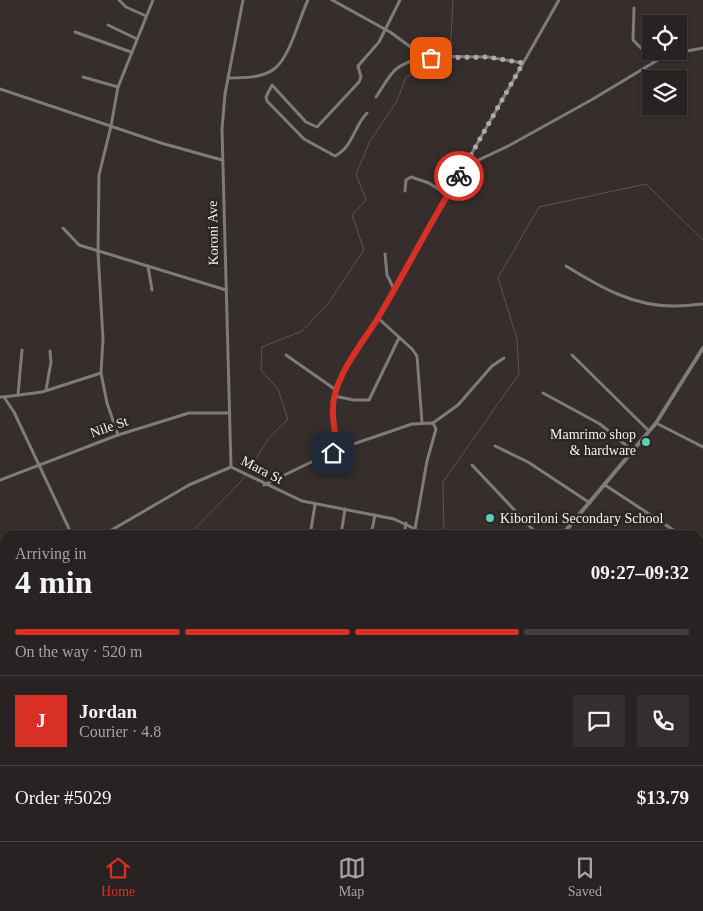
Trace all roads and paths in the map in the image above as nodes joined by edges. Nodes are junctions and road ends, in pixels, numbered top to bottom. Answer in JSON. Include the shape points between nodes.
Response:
{"nodes":[{"id":1,"x":119,"y":0,"type":"edge"},
{"id":2,"x":153,"y":0,"type":"edge"},
{"id":3,"x":242,"y":0,"type":"edge"},
{"id":4,"x":308,"y":0,"type":"edge"},
{"id":5,"x":332,"y":0,"type":"edge"},
{"id":6,"x":400,"y":0,"type":"edge"},
{"id":7,"x":559,"y":0,"type":"edge"},
{"id":8,"x":634,"y":8,"type":"dead end"},
{"id":9,"x":146,"y":16,"type":"junction"},
{"id":10,"x":108,"y":25,"type":"dead end"},
{"id":11,"x":384,"y":29,"type":"junction"},
{"id":12,"x":75,"y":32,"type":"dead end"},
{"id":13,"x":137,"y":39,"type":"junction"},
{"id":14,"x":703,"y":48,"type":"edge"},
{"id":15,"x":131,"y":52,"type":"junction"},
{"id":16,"x":423,"y":56,"type":"junction"},
{"id":17,"x":654,"y":61,"type":"junction"},
{"id":18,"x":523,"y":63,"type":"junction"},
{"id":19,"x":83,"y":77,"type":"dead end"},
{"id":20,"x":229,"y":78,"type":"junction"},
{"id":21,"x":118,"y":87,"type":"junction"},
{"id":22,"x":0,"y":89,"type":"edge"},
{"id":23,"x":376,"y":96,"type":"dead end"},
{"id":24,"x":366,"y":113,"type":"dead end"},
{"id":25,"x":111,"y":126,"type":"junction"},
{"id":26,"x":222,"y":160,"type":"junction"},
{"id":27,"x":465,"y":166,"type":"junction"},
{"id":28,"x":405,"y":191,"type":"dead end"},
{"id":29,"x":447,"y":196,"type":"junction"},
{"id":30,"x":63,"y":228,"type":"dead end"},
{"id":31,"x":98,"y":252,"type":"junction"},
{"id":32,"x":385,"y":254,"type":"dead end"},
{"id":33,"x":148,"y":266,"type":"junction"},
{"id":34,"x":566,"y":266,"type":"dead end"},
{"id":35,"x":394,"y":288,"type":"junction"},
{"id":36,"x":152,"y":290,"type":"dead end"},
{"id":37,"x":226,"y":290,"type":"junction"},
{"id":38,"x":703,"y":304,"type":"edge"},
{"id":39,"x":378,"y":318,"type":"junction"},
{"id":40,"x":399,"y":338,"type":"junction"},
{"id":41,"x":703,"y":348,"type":"edge"},
{"id":42,"x":22,"y":350,"type":"dead end"},
{"id":43,"x":50,"y":351,"type":"dead end"},
{"id":44,"x":286,"y":355,"type":"dead end"},
{"id":45,"x":572,"y":355,"type":"dead end"},
{"id":46,"x":504,"y":358,"type":"dead end"},
{"id":47,"x":101,"y":373,"type":"junction"},
{"id":48,"x":46,"y":390,"type":"junction"},
{"id":49,"x":336,"y":390,"type":"junction"},
{"id":50,"x":543,"y":393,"type":"dead end"},
{"id":51,"x":18,"y":395,"type":"junction"},
{"id":52,"x":334,"y":396,"type":"junction"},
{"id":53,"x":2,"y":397,"type":"edge"},
{"id":54,"x":229,"y":413,"type":"junction"},
{"id":55,"x":422,"y":422,"type":"junction"},
{"id":56,"x":433,"y":423,"type":"junction"},
{"id":57,"x":656,"y":423,"type":"junction"},
{"id":58,"x":649,"y":431,"type":"junction"},
{"id":59,"x":118,"y":435,"type":"junction"},
{"id":60,"x":495,"y":446,"type":"dead end"},
{"id":61,"x":703,"y":447,"type":"edge"},
{"id":62,"x":336,"y":450,"type":"junction"},
{"id":63,"x":633,"y":451,"type":"junction"},
{"id":64,"x":39,"y":465,"type":"junction"},
{"id":65,"x":472,"y":466,"type":"dead end"},
{"id":66,"x":231,"y":467,"type":"junction"},
{"id":67,"x":0,"y":480,"type":"edge"},
{"id":68,"x":264,"y":485,"type":"junction"},
{"id":69,"x":605,"y":485,"type":"junction"},
{"id":70,"x":590,"y":503,"type":"junction"},
{"id":71,"x":315,"y":505,"type":"junction"},
{"id":72,"x":345,"y":509,"type":"junction"},
{"id":73,"x":374,"y":515,"type":"junction"},
{"id":74,"x":406,"y":523,"type":"junction"},
{"id":75,"x":414,"y":528,"type":"joint"},
{"id":76,"x":70,"y":530,"type":"edge"},
{"id":77,"x":112,"y":530,"type":"edge"},
{"id":78,"x":311,"y":530,"type":"edge"},
{"id":79,"x":342,"y":530,"type":"edge"},
{"id":80,"x":372,"y":530,"type":"edge"},
{"id":81,"x":405,"y":530,"type":"edge"},
{"id":82,"x":533,"y":530,"type":"edge"},
{"id":83,"x":566,"y":530,"type":"edge"},
{"id":84,"x":673,"y":530,"type":"edge"}],
"edges":[{"from":1,"to":9,"type":"street"},
{"from":2,"to":9,"type":"street"},
{"from":3,"to":20,"type":"street","name":"Koroni Ave"},
{"from":4,"to":20,"type":"street","via":[[281,62],[274,70]]},
{"from":5,"to":11,"type":"street"},
{"from":6,"to":11,"type":"street"},
{"from":7,"to":18,"type":"street"},
{"from":8,"to":17,"type":"street","via":[[633,40]]},
{"from":9,"to":13,"type":"street"},
{"from":10,"to":13,"type":"street"},
{"from":11,"to":16,"type":"street"},
{"from":11,"to":24,"type":"street","via":[[373,51],[358,66],[361,77],[358,82],[317,128],[298,114],[272,85],[266,97],[301,136],[335,156],[350,144]]},
{"from":12,"to":15,"type":"street"},
{"from":13,"to":15,"type":"street"},
{"from":14,"to":17,"type":"street","via":[[674,52]]},
{"from":15,"to":21,"type":"street"},
{"from":16,"to":18,"type":"street","via":[[488,57]]},
{"from":16,"to":23,"type":"street","via":[[400,64]]},
{"from":17,"to":27,"type":"street","via":[[594,99]]},
{"from":18,"to":27,"type":"street"},
{"from":19,"to":21,"type":"street"},
{"from":20,"to":26,"type":"street","name":"Koroni Ave","via":[[223,113]]},
{"from":21,"to":25,"type":"street"},
{"from":22,"to":25,"type":"street"},
{"from":25,"to":26,"type":"street"},
{"from":25,"to":31,"type":"street","via":[[99,174]]},
{"from":26,"to":37,"type":"street","name":"Koroni Ave"},
{"from":27,"to":29,"type":"street"},
{"from":28,"to":29,"type":"street","via":[[406,180],[411,177]]},
{"from":29,"to":35,"type":"street"},
{"from":30,"to":31,"type":"street","via":[[75,243]]},
{"from":31,"to":33,"type":"street"},
{"from":31,"to":47,"type":"street"},
{"from":32,"to":35,"type":"street","via":[[387,275]]},
{"from":33,"to":36,"type":"street"},
{"from":33,"to":37,"type":"street"},
{"from":34,"to":38,"type":"street","via":[[624,298],[662,306]]},
{"from":35,"to":39,"type":"street"},
{"from":37,"to":54,"type":"street","name":"Koroni Ave"},
{"from":39,"to":40,"type":"street"},
{"from":39,"to":49,"type":"street"},
{"from":40,"to":52,"type":"street","via":[[369,400]]},
{"from":40,"to":55,"type":"street","via":[[417,356]]},
{"from":41,"to":57,"type":"street"},
{"from":42,"to":51,"type":"street"},
{"from":43,"to":48,"type":"street"},
{"from":44,"to":49,"type":"street"},
{"from":45,"to":58,"type":"street"},
{"from":46,"to":56,"type":"street","via":[[492,366],[458,405]]},
{"from":47,"to":48,"type":"street"},
{"from":47,"to":59,"type":"street"},
{"from":48,"to":51,"type":"street"},
{"from":49,"to":52,"type":"street"},
{"from":50,"to":63,"type":"street","via":[[600,424]]},
{"from":51,"to":53,"type":"street"},
{"from":52,"to":62,"type":"street"},
{"from":53,"to":64,"type":"street"},
{"from":54,"to":59,"type":"street","name":"Nile St","via":[[188,413]]},
{"from":54,"to":66,"type":"street","name":"Koroni Ave"},
{"from":55,"to":56,"type":"street"},
{"from":55,"to":62,"type":"street"},
{"from":56,"to":75,"type":"street","via":[[436,429]]},
{"from":57,"to":58,"type":"street"},
{"from":57,"to":61,"type":"street"},
{"from":58,"to":63,"type":"street"},
{"from":59,"to":64,"type":"street","name":"Nile St"},
{"from":60,"to":70,"type":"street","via":[[528,462]]},
{"from":62,"to":68,"type":"street"},
{"from":63,"to":69,"type":"street"},
{"from":64,"to":67,"type":"street","name":"Nile St"},
{"from":64,"to":76,"type":"street"},
{"from":65,"to":82,"type":"street"},
{"from":66,"to":68,"type":"street","name":"Mara St","via":[[240,469]]},
{"from":66,"to":77,"type":"street","name":"Mara St","via":[[190,485]]},
{"from":68,"to":71,"type":"street","name":"Mara St"},
{"from":69,"to":70,"type":"street"},
{"from":69,"to":84,"type":"street"},
{"from":70,"to":83,"type":"street"},
{"from":71,"to":72,"type":"street","name":"Mara St"},
{"from":71,"to":78,"type":"street"},
{"from":72,"to":73,"type":"street","name":"Mara St"},
{"from":72,"to":79,"type":"street"},
{"from":73,"to":74,"type":"street","name":"Mara St"},
{"from":73,"to":80,"type":"street"},
{"from":74,"to":75,"type":"street","name":"Mara St"},
{"from":74,"to":81,"type":"street"}]}
